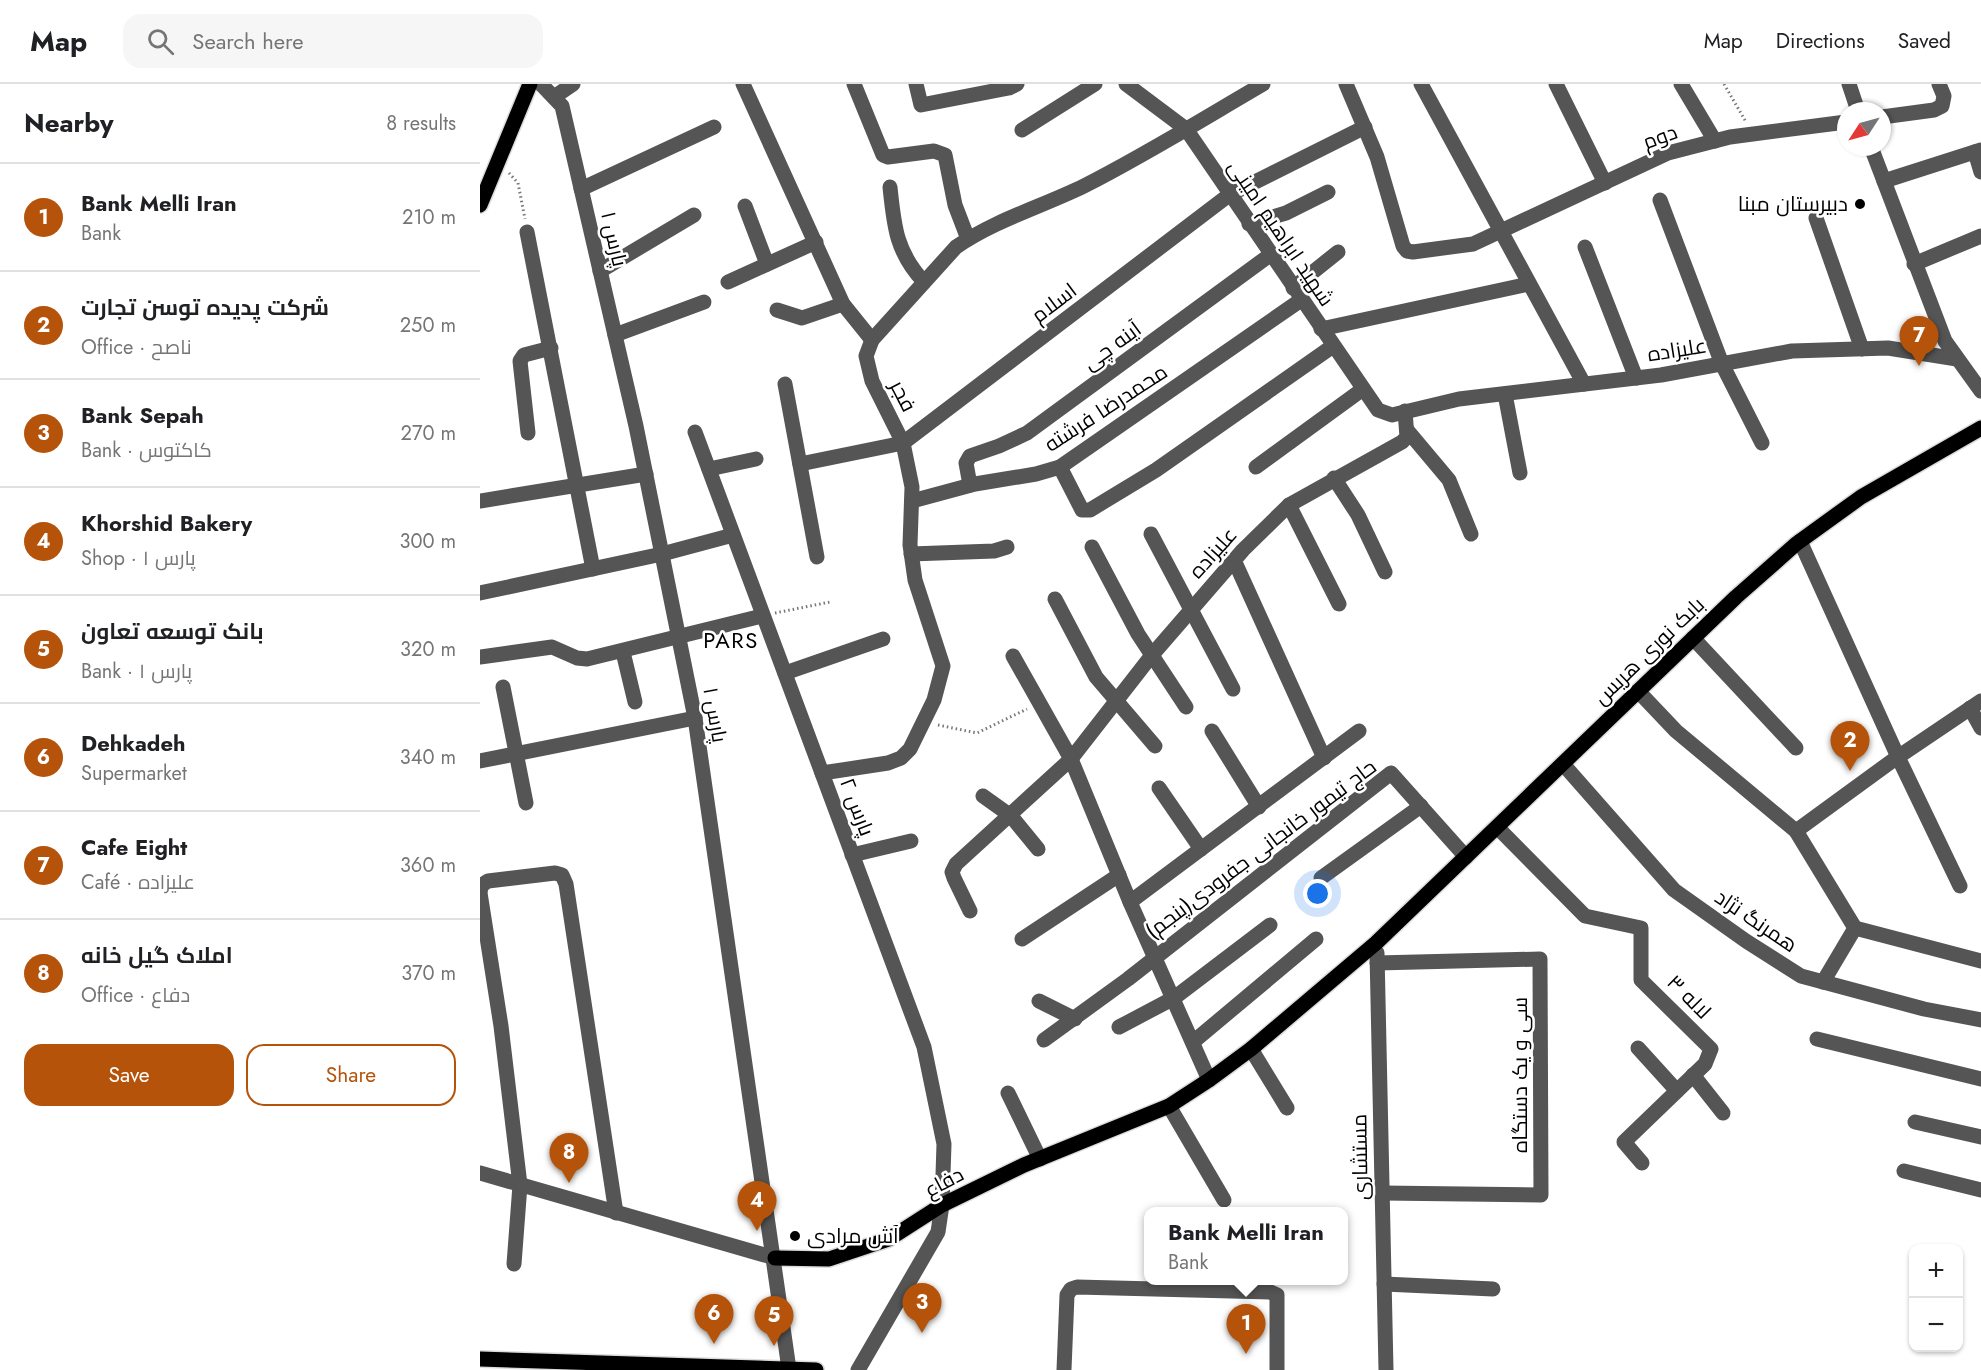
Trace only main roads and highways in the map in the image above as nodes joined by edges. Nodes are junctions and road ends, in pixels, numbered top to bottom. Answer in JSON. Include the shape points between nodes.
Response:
{"nodes":[{"id":1,"x":530,"y":84,"type":"edge"},
{"id":2,"x":481,"y":197,"type":"edge"},
{"id":3,"x":1981,"y":428,"type":"edge"},
{"id":4,"x":1376,"y":943,"type":"joint"},
{"id":5,"x":775,"y":1258,"type":"road end"},
{"id":6,"x":480,"y":1359,"type":"edge"},
{"id":7,"x":566,"y":1366,"type":"edge"},
{"id":8,"x":789,"y":1369,"type":"edge"},
{"id":9,"x":816,"y":1370,"type":"edge"}],
"edges":[{"from":1,"to":2,"type":"main road"},
{"from":3,"to":4,"type":"main road","name":"بابک نوری هریس","via":[[1861,497],[1800,541],[1693,638]]},
{"from":4,"to":5,"type":"main road","name":"دفاع","via":[[1251,1050],[1169,1106],[942,1205],[889,1239],[829,1259]]},
{"from":6,"to":7,"type":"main road"},
{"from":7,"to":8,"type":"main road"},
{"from":8,"to":9,"type":"main road"}]}
